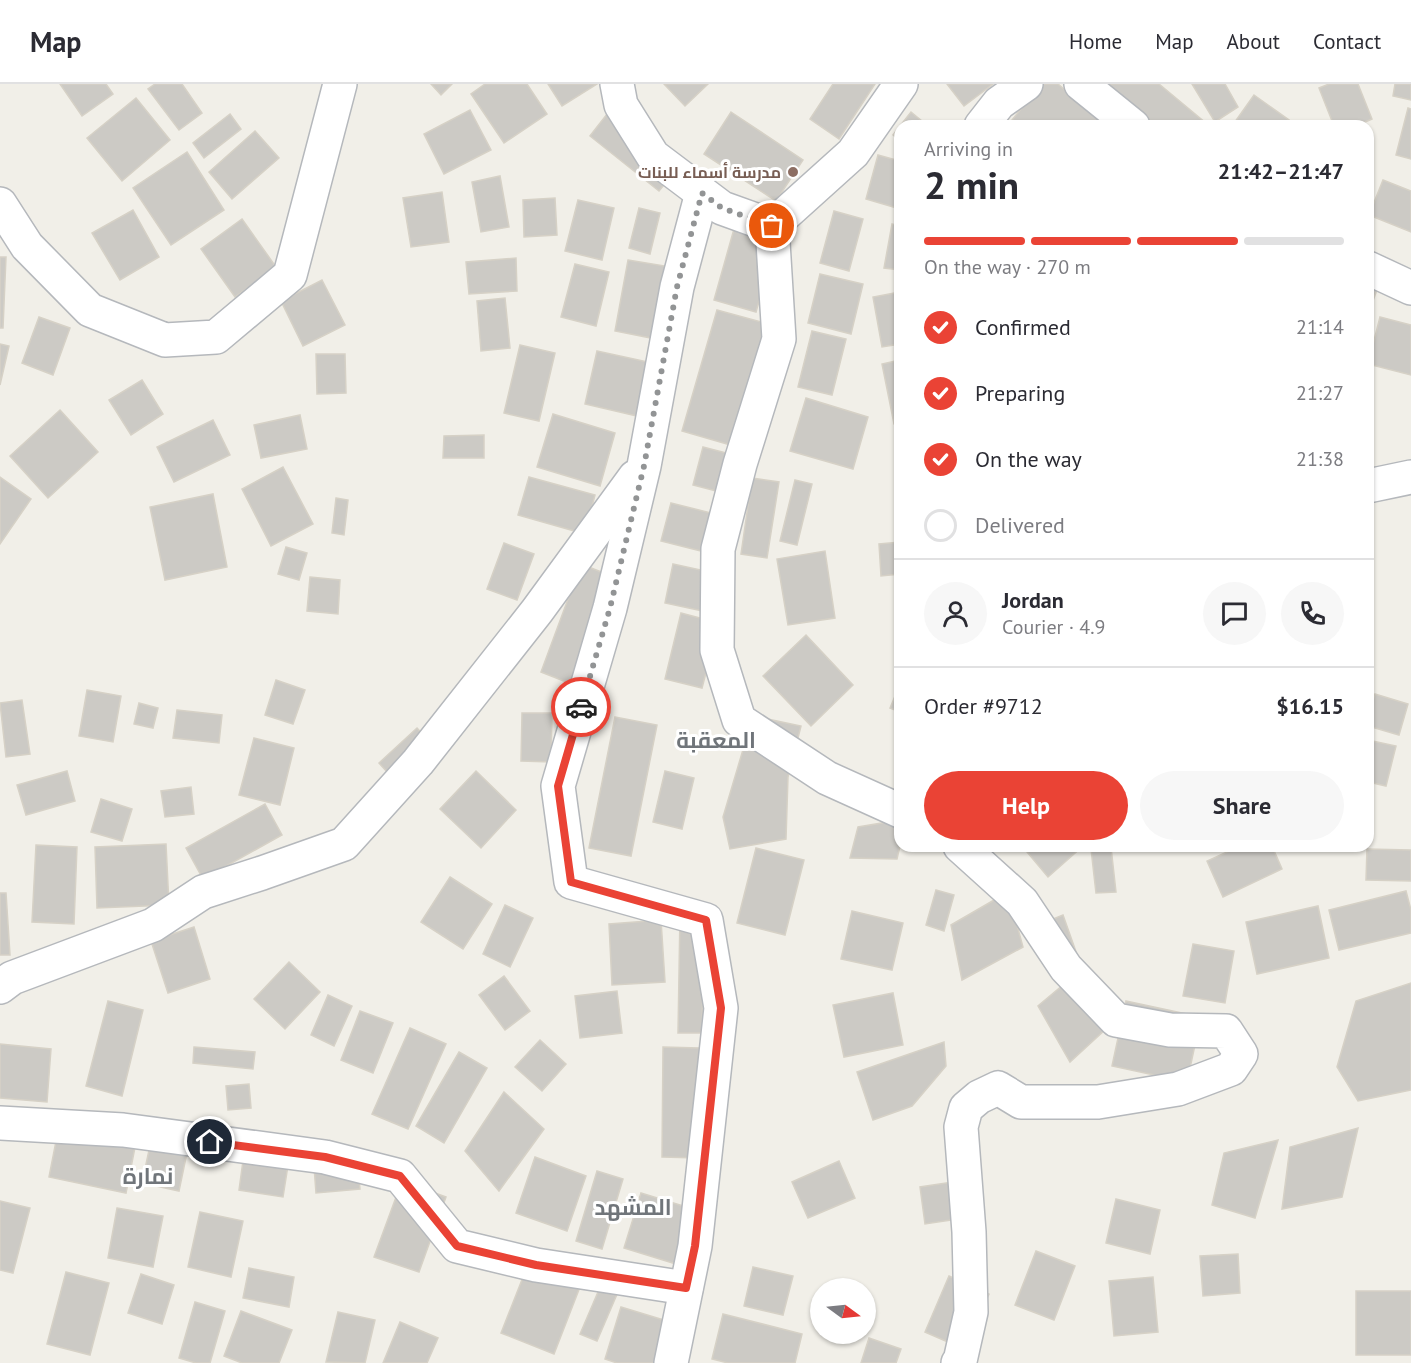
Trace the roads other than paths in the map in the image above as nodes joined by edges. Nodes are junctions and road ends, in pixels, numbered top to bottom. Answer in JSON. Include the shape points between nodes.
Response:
{"nodes":[{"id":1,"x":340,"y":84,"type":"edge"},
{"id":2,"x":617,"y":84,"type":"edge"},
{"id":3,"x":901,"y":84,"type":"edge"},
{"id":4,"x":1026,"y":84,"type":"edge"},
{"id":5,"x":1081,"y":84,"type":"edge"},
{"id":6,"x":986,"y":120,"type":"edge"},
{"id":7,"x":1126,"y":120,"type":"edge"},
{"id":8,"x":702,"y":193,"type":"junction"},
{"id":9,"x":0,"y":204,"type":"edge"},
{"id":10,"x":772,"y":226,"type":"junction"},
{"id":11,"x":1374,"y":271,"type":"edge"},
{"id":12,"x":1411,"y":288,"type":"edge"},
{"id":13,"x":644,"y":466,"type":"junction"},
{"id":14,"x":1411,"y":477,"type":"edge"},
{"id":15,"x":1374,"y":485,"type":"edge"},
{"id":16,"x":894,"y":808,"type":"edge"},
{"id":17,"x":967,"y":852,"type":"edge"},
{"id":18,"x":0,"y":987,"type":"edge"},
{"id":19,"x":0,"y":1123,"type":"edge"},
{"id":20,"x":686,"y":1288,"type":"junction"},
{"id":21,"x":672,"y":1363,"type":"edge"},
{"id":22,"x":958,"y":1363,"type":"edge"}],
"edges":[{"from":1,"to":9,"type":"street","via":[[290,275],[216,337],[165,340],[90,310],[27,246]]},
{"from":2,"to":8,"type":"street","via":[[621,105],[654,156]]},
{"from":3,"to":10,"type":"street","via":[[853,153]]},
{"from":4,"to":6,"type":"street","via":[[999,103]]},
{"from":5,"to":7,"type":"street"},
{"from":8,"to":10,"type":"street","via":[[722,208]]},
{"from":8,"to":13,"type":"street","via":[[677,287]]},
{"from":10,"to":16,"type":"street","via":[[779,339],[718,549],[717,650],[739,720],[827,778]]},
{"from":11,"to":12,"type":"street"},
{"from":13,"to":18,"type":"street","via":[[425,753],[344,844],[203,892],[153,925],[12,978]]},
{"from":13,"to":20,"type":"street","via":[[610,608],[558,786],[571,882],[706,920],[721,1008],[695,1246]]},
{"from":14,"to":15,"type":"street"},
{"from":17,"to":22,"type":"street","via":[[1022,902],[1066,968],[1116,1020],[1170,1030],[1226,1031],[1241,1054],[1232,1069],[1178,1089],[1098,1102],[1021,1102],[998,1088],[966,1108],[962,1127],[971,1312]]},
{"from":19,"to":20,"type":"street","via":[[123,1130],[336,1160],[400,1176],[457,1246],[536,1265]]},
{"from":20,"to":21,"type":"street"}]}
